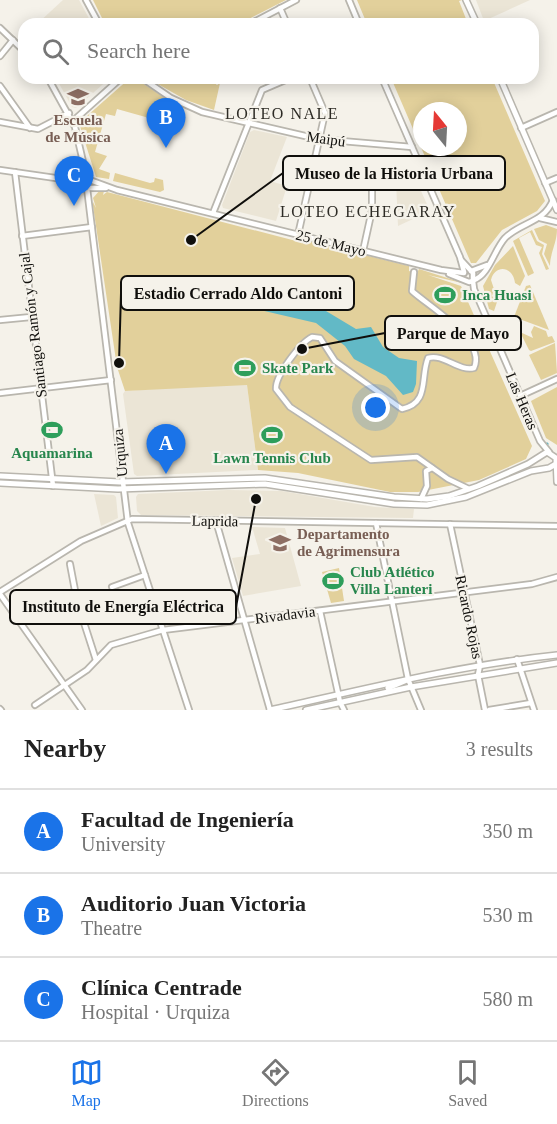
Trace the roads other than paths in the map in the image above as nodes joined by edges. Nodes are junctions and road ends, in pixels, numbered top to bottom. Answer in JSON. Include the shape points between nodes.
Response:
{"nodes":[{"id":1,"x":86,"y":0,"type":"edge"},
{"id":2,"x":296,"y":0,"type":"edge"},
{"id":3,"x":348,"y":0,"type":"edge"},
{"id":4,"x":466,"y":0,"type":"edge"},
{"id":5,"x":280,"y":8,"type":"junction"},
{"id":6,"x":96,"y":18,"type":"edge"},
{"id":7,"x":261,"y":18,"type":"edge"},
{"id":8,"x":284,"y":18,"type":"edge"},
{"id":9,"x":356,"y":18,"type":"edge"},
{"id":10,"x":474,"y":18,"type":"edge"},
{"id":11,"x":0,"y":28,"type":"edge"},
{"id":12,"x":13,"y":40,"type":"junction"},
{"id":13,"x":18,"y":45,"type":"edge"},
{"id":14,"x":0,"y":56,"type":"edge"},
{"id":15,"x":52,"y":84,"type":"edge"},
{"id":16,"x":114,"y":84,"type":"edge"},
{"id":17,"x":153,"y":84,"type":"edge"},
{"id":18,"x":276,"y":84,"type":"edge"},
{"id":19,"x":313,"y":84,"type":"edge"},
{"id":20,"x":385,"y":84,"type":"edge"},
{"id":21,"x":503,"y":84,"type":"edge"},
{"id":22,"x":0,"y":86,"type":"edge"},
{"id":23,"x":557,"y":112,"type":"edge"},
{"id":24,"x":69,"y":113,"type":"junction"},
{"id":25,"x":0,"y":122,"type":"edge"},
{"id":26,"x":72,"y":122,"type":"junction"},
{"id":27,"x":249,"y":123,"type":"junction"},
{"id":28,"x":30,"y":128,"type":"junction"},
{"id":29,"x":521,"y":128,"type":"junction"},
{"id":30,"x":319,"y":140,"type":"junction"},
{"id":31,"x":412,"y":147,"type":"junction"},
{"id":32,"x":0,"y":170,"type":"edge"},
{"id":33,"x":15,"y":172,"type":"junction"},
{"id":34,"x":557,"y":178,"type":"edge"},
{"id":35,"x":87,"y":180,"type":"junction"},
{"id":36,"x":545,"y":183,"type":"junction"},
{"id":37,"x":372,"y":184,"type":"dead end"},
{"id":38,"x":88,"y":188,"type":"junction"},
{"id":39,"x":116,"y":189,"type":"junction"},
{"id":40,"x":553,"y":200,"type":"junction"},
{"id":41,"x":557,"y":210,"type":"edge"},
{"id":42,"x":213,"y":213,"type":"junction"},
{"id":43,"x":540,"y":218,"type":"junction"},
{"id":44,"x":557,"y":222,"type":"edge"},
{"id":45,"x":92,"y":227,"type":"junction"},
{"id":46,"x":298,"y":235,"type":"junction"},
{"id":47,"x":22,"y":236,"type":"junction"},
{"id":48,"x":363,"y":251,"type":"junction"},
{"id":49,"x":460,"y":257,"type":"junction"},
{"id":50,"x":487,"y":265,"type":"junction"},
{"id":51,"x":441,"y":270,"type":"junction"},
{"id":52,"x":470,"y":270,"type":"junction"},
{"id":53,"x":414,"y":272,"type":"dead end"},
{"id":54,"x":464,"y":273,"type":"junction"},
{"id":55,"x":474,"y":280,"type":"junction"},
{"id":56,"x":466,"y":281,"type":"junction"},
{"id":57,"x":32,"y":317,"type":"junction"},
{"id":58,"x":0,"y":320,"type":"edge"},
{"id":59,"x":557,"y":379,"type":"edge"},
{"id":60,"x":111,"y":380,"type":"junction"},
{"id":61,"x":40,"y":388,"type":"junction"},
{"id":62,"x":0,"y":393,"type":"edge"},
{"id":63,"x":520,"y":396,"type":"junction"},
{"id":64,"x":552,"y":452,"type":"edge"},
{"id":65,"x":542,"y":454,"type":"junction"},
{"id":66,"x":556,"y":462,"type":"edge"},
{"id":67,"x":432,"y":468,"type":"junction"},
{"id":68,"x":546,"y":468,"type":"junction"},
{"id":69,"x":0,"y":476,"type":"edge"},
{"id":70,"x":52,"y":479,"type":"junction"},
{"id":71,"x":557,"y":482,"type":"edge"},
{"id":72,"x":0,"y":483,"type":"edge"},
{"id":73,"x":53,"y":486,"type":"junction"},
{"id":74,"x":124,"y":486,"type":"junction"},
{"id":75,"x":469,"y":489,"type":"junction"},
{"id":76,"x":421,"y":499,"type":"junction"},
{"id":77,"x":128,"y":521,"type":"junction"},
{"id":78,"x":216,"y":521,"type":"junction"},
{"id":79,"x":375,"y":523,"type":"junction"},
{"id":80,"x":450,"y":524,"type":"junction"},
{"id":81,"x":557,"y":525,"type":"edge"},
{"id":82,"x":70,"y":564,"type":"dead end"},
{"id":83,"x":145,"y":575,"type":"junction"},
{"id":84,"x":557,"y":577,"type":"edge"},
{"id":85,"x":112,"y":587,"type":"dead end"},
{"id":86,"x":464,"y":592,"type":"junction"},
{"id":87,"x":0,"y":593,"type":"edge"},
{"id":88,"x":33,"y":597,"type":"dead end"},
{"id":89,"x":392,"y":602,"type":"junction"},
{"id":90,"x":320,"y":610,"type":"junction"},
{"id":91,"x":12,"y":611,"type":"junction"},
{"id":92,"x":244,"y":620,"type":"junction"},
{"id":93,"x":163,"y":630,"type":"junction"},
{"id":94,"x":557,"y":656,"type":"edge"},
{"id":95,"x":96,"y":660,"type":"junction"},
{"id":96,"x":508,"y":660,"type":"junction"},
{"id":97,"x":517,"y":660,"type":"junction"},
{"id":98,"x":557,"y":663,"type":"edge"},
{"id":99,"x":480,"y":666,"type":"junction"},
{"id":100,"x":519,"y":667,"type":"junction"},
{"id":101,"x":478,"y":675,"type":"junction"},
{"id":102,"x":408,"y":679,"type":"junction"},
{"id":103,"x":65,"y":685,"type":"junction"},
{"id":104,"x":411,"y":687,"type":"junction"},
{"id":105,"x":368,"y":688,"type":"junction"},
{"id":106,"x":379,"y":694,"type":"junction"},
{"id":107,"x":338,"y":695,"type":"junction"},
{"id":108,"x":340,"y":702,"type":"junction"},
{"id":109,"x":531,"y":703,"type":"junction"},
{"id":110,"x":35,"y":705,"type":"dead end"},
{"id":111,"x":82,"y":710,"type":"edge"},
{"id":112,"x":189,"y":710,"type":"edge"},
{"id":113,"x":270,"y":710,"type":"edge"},
{"id":114,"x":306,"y":710,"type":"edge"},
{"id":115,"x":344,"y":710,"type":"edge"},
{"id":116,"x":421,"y":710,"type":"edge"},
{"id":117,"x":485,"y":710,"type":"edge"},
{"id":118,"x":489,"y":710,"type":"edge"},
{"id":119,"x":534,"y":710,"type":"edge"}],
"edges":[{"from":1,"to":6,"type":"street"},
{"from":2,"to":5,"type":"street"},
{"from":3,"to":9,"type":"street"},
{"from":4,"to":10,"type":"main road"},
{"from":5,"to":7,"type":"street"},
{"from":5,"to":8,"type":"street"},
{"from":11,"to":12,"type":"street"},
{"from":12,"to":13,"type":"street"},
{"from":12,"to":14,"type":"street"},
{"from":15,"to":24,"type":"street"},
{"from":16,"to":26,"type":"street"},
{"from":17,"to":27,"type":"street","name":"Maipú","via":[[189,107]]},
{"from":18,"to":27,"type":"street","via":[[262,90]]},
{"from":19,"to":30,"type":"street","via":[[325,113]]},
{"from":20,"to":31,"type":"street"},
{"from":21,"to":29,"type":"main road"},
{"from":22,"to":28,"type":"street"},
{"from":23,"to":29,"type":"street"},
{"from":24,"to":26,"type":"street"},
{"from":24,"to":28,"type":"street","via":[[38,129]]},
{"from":25,"to":28,"type":"street"},
{"from":26,"to":35,"type":"street"},
{"from":27,"to":30,"type":"street","name":"Maipú"},
{"from":27,"to":42,"type":"street"},
{"from":29,"to":36,"type":"main road"},
{"from":30,"to":31,"type":"street","name":"Maipú"},
{"from":30,"to":46,"type":"street"},
{"from":31,"to":49,"type":"street"},
{"from":32,"to":33,"type":"street","name":"25 de Mayo"},
{"from":33,"to":35,"type":"street","name":"25 de Mayo"},
{"from":33,"to":47,"type":"street","name":"Santiago Ramón y Cajal"},
{"from":34,"to":36,"type":"street"},
{"from":35,"to":38,"type":"street"},
{"from":35,"to":38,"type":"street"},
{"from":35,"to":39,"type":"street","name":"25 de Mayo"},
{"from":36,"to":40,"type":"main road"},
{"from":37,"to":48,"type":"street","via":[[372,210]]},
{"from":38,"to":39,"type":"street","name":"25 de Mayo"},
{"from":38,"to":45,"type":"street","name":"Urquiza"},
{"from":39,"to":42,"type":"street","name":"25 de Mayo"},
{"from":40,"to":41,"type":"main road"},
{"from":40,"to":43,"type":"street"},
{"from":42,"to":46,"type":"street","name":"25 de Mayo"},
{"from":43,"to":44,"type":"street"},
{"from":43,"to":50,"type":"street","via":[[508,235]]},
{"from":45,"to":47,"type":"street"},
{"from":45,"to":60,"type":"street","name":"Urquiza"},
{"from":46,"to":48,"type":"street","name":"25 de Mayo"},
{"from":47,"to":57,"type":"street","name":"Santiago Ramón y Cajal"},
{"from":48,"to":51,"type":"street","name":"25 de Mayo"},
{"from":49,"to":52,"type":"street"},
{"from":49,"to":54,"type":"street"},
{"from":50,"to":52,"type":"street"},
{"from":50,"to":55,"type":"street"},
{"from":51,"to":54,"type":"street","name":"25 de Mayo"},
{"from":51,"to":56,"type":"street","name":"25 de Mayo"},
{"from":52,"to":54,"type":"street"},
{"from":52,"to":55,"type":"street","name":"Las Heras"},
{"from":53,"to":67,"type":"street","via":[[412,291],[462,332],[476,357],[474,368],[428,358],[422,394],[402,408],[335,360],[320,338],[312,337],[278,378],[276,389],[290,407],[371,460],[414,456]]},
{"from":54,"to":56,"type":"street"},
{"from":55,"to":56,"type":"street"},
{"from":55,"to":63,"type":"street","name":"Las Heras","via":[[474,289]]},
{"from":57,"to":58,"type":"street"},
{"from":57,"to":61,"type":"street","name":"Santiago Ramón y Cajal"},
{"from":59,"to":63,"type":"street"},
{"from":60,"to":61,"type":"street"},
{"from":60,"to":74,"type":"street","name":"Urquiza"},
{"from":61,"to":62,"type":"street"},
{"from":61,"to":70,"type":"street","name":"Santiago Ramón y Cajal"},
{"from":63,"to":64,"type":"street","name":"Las Heras","via":[[540,441]]},
{"from":64,"to":65,"type":"main road"},
{"from":64,"to":66,"type":"main road"},
{"from":65,"to":68,"type":"main road","via":[[540,463]]},
{"from":65,"to":75,"type":"main road","via":[[528,465]]},
{"from":66,"to":68,"type":"main road"},
{"from":66,"to":71,"type":"main road"},
{"from":67,"to":75,"type":"street"},
{"from":67,"to":76,"type":"street","via":[[426,471],[427,486]]},
{"from":68,"to":74,"type":"main road","via":[[461,499],[427,505],[394,504],[265,484]]},
{"from":69,"to":70,"type":"main road"},
{"from":70,"to":73,"type":"street","name":"Santiago Ramón y Cajal"},
{"from":70,"to":74,"type":"main road"},
{"from":72,"to":73,"type":"main road"},
{"from":73,"to":74,"type":"main road"},
{"from":74,"to":76,"type":"main road","via":[[265,478]]},
{"from":74,"to":77,"type":"street","name":"Urquiza"},
{"from":75,"to":76,"type":"main road"},
{"from":77,"to":78,"type":"street","name":"Laprida"},
{"from":77,"to":83,"type":"street","name":"Urquiza"},
{"from":77,"to":87,"type":"street","name":"Laprida","via":[[79,542]]},
{"from":78,"to":79,"type":"street","name":"Laprida"},
{"from":78,"to":92,"type":"street"},
{"from":79,"to":80,"type":"street","name":"Laprida"},
{"from":79,"to":89,"type":"street"},
{"from":80,"to":81,"type":"street","name":"Laprida"},
{"from":80,"to":86,"type":"street","name":"Ricardo Rojas"},
{"from":82,"to":95,"type":"street"},
{"from":83,"to":85,"type":"street"},
{"from":83,"to":93,"type":"street","name":"Urquiza"},
{"from":84,"to":86,"type":"street","name":"Rivadavia"},
{"from":86,"to":89,"type":"street","name":"Rivadavia"},
{"from":86,"to":99,"type":"street","name":"Ricardo Rojas"},
{"from":87,"to":91,"type":"street"},
{"from":88,"to":91,"type":"street"},
{"from":89,"to":90,"type":"street","name":"Rivadavia"},
{"from":89,"to":102,"type":"street"},
{"from":90,"to":92,"type":"street","name":"Rivadavia"},
{"from":90,"to":107,"type":"street"},
{"from":91,"to":103,"type":"street"},
{"from":92,"to":93,"type":"street","name":"Rivadavia"},
{"from":92,"to":113,"type":"street"},
{"from":93,"to":95,"type":"street","name":"Rivadavia","via":[[112,644]]},
{"from":93,"to":112,"type":"street","name":"Urquiza"},
{"from":94,"to":97,"type":"main road"},
{"from":95,"to":103,"type":"street","name":"Rivadavia"},
{"from":96,"to":97,"type":"main road"},
{"from":96,"to":99,"type":"main road"},
{"from":96,"to":101,"type":"main road"},
{"from":97,"to":100,"type":"street"},
{"from":98,"to":100,"type":"main road"},
{"from":99,"to":101,"type":"street","name":"Ricardo Rojas"},
{"from":99,"to":102,"type":"main road"},
{"from":100,"to":101,"type":"main road"},
{"from":100,"to":109,"type":"street"},
{"from":101,"to":104,"type":"main road"},
{"from":101,"to":117,"type":"street","name":"Ricardo Rojas"},
{"from":102,"to":104,"type":"street"},
{"from":102,"to":105,"type":"main road"},
{"from":102,"to":106,"type":"main road"},
{"from":103,"to":110,"type":"street","name":"Rivadavia"},
{"from":103,"to":111,"type":"street"},
{"from":104,"to":106,"type":"main road"},
{"from":104,"to":116,"type":"street"},
{"from":105,"to":107,"type":"main road"},
{"from":105,"to":108,"type":"main road"},
{"from":106,"to":108,"type":"main road"},
{"from":107,"to":108,"type":"street"},
{"from":107,"to":113,"type":"main road"},
{"from":108,"to":114,"type":"main road"},
{"from":108,"to":115,"type":"street"},
{"from":109,"to":118,"type":"street"},
{"from":109,"to":119,"type":"street"}]}
